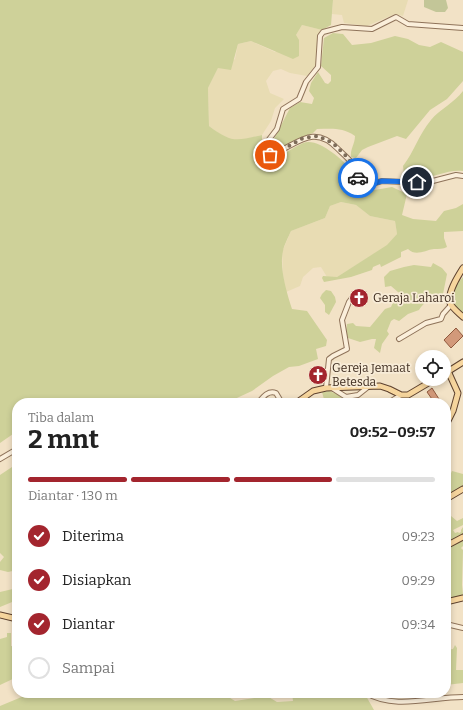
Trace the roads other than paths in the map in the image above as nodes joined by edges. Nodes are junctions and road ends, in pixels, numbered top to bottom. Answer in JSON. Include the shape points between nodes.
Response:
{"nodes":[{"id":1,"x":463,"y":28,"type":"edge"},
{"id":2,"x":463,"y":176,"type":"edge"},
{"id":3,"x":463,"y":268,"type":"edge"},
{"id":4,"x":355,"y":294,"type":"dead end"},
{"id":5,"x":451,"y":305,"type":"junction"},
{"id":6,"x":463,"y":317,"type":"edge"},
{"id":7,"x":399,"y":339,"type":"dead end"},
{"id":8,"x":463,"y":362,"type":"edge"},
{"id":9,"x":451,"y":369,"type":"edge"},
{"id":10,"x":451,"y":381,"type":"edge"},
{"id":11,"x":425,"y":386,"type":"edge"},
{"id":12,"x":368,"y":387,"type":"junction"},
{"id":13,"x":329,"y":388,"type":"junction"},
{"id":14,"x":401,"y":394,"type":"junction"},
{"id":15,"x":346,"y":397,"type":"joint"},
{"id":16,"x":263,"y":398,"type":"edge"},
{"id":17,"x":280,"y":398,"type":"edge"},
{"id":18,"x":304,"y":398,"type":"edge"},
{"id":19,"x":395,"y":398,"type":"edge"},
{"id":20,"x":451,"y":416,"type":"edge"},
{"id":21,"x":12,"y":452,"type":"edge"},
{"id":22,"x":0,"y":459,"type":"edge"},
{"id":23,"x":463,"y":489,"type":"edge"},
{"id":24,"x":451,"y":496,"type":"edge"},
{"id":25,"x":463,"y":537,"type":"edge"},
{"id":26,"x":451,"y":543,"type":"edge"},
{"id":27,"x":463,"y":598,"type":"edge"},
{"id":28,"x":451,"y":601,"type":"edge"},
{"id":29,"x":0,"y":615,"type":"edge"},
{"id":30,"x":12,"y":618,"type":"edge"},
{"id":31,"x":451,"y":625,"type":"edge"},
{"id":32,"x":463,"y":628,"type":"edge"},
{"id":33,"x":463,"y":697,"type":"edge"},
{"id":34,"x":373,"y":698,"type":"edge"}],
"edges":[{"from":1,"to":2,"type":"street","via":[[408,24],[396,17],[372,29],[342,27],[325,30],[320,36],[318,67],[306,82],[299,99],[283,109],[277,129],[265,149],[271,155],[303,138],[322,137],[333,143],[346,156],[365,186],[382,181],[425,183],[456,175]]},
{"from":3,"to":5,"type":"main road","via":[[452,290]]},
{"from":4,"to":13,"type":"street","via":[[342,320],[347,349],[329,359]]},
{"from":5,"to":6,"type":"main road"},
{"from":5,"to":7,"type":"street","via":[[441,319],[426,323]]},
{"from":8,"to":9,"type":"main road"},
{"from":10,"to":20,"type":"main road","via":[[458,393]]},
{"from":11,"to":14,"type":"main road","via":[[408,395]]},
{"from":12,"to":13,"type":"main road"},
{"from":12,"to":14,"type":"main road","via":[[385,387]]},
{"from":12,"to":15,"type":"street","via":[[358,395]]},
{"from":13,"to":15,"type":"street"},
{"from":13,"to":18,"type":"main road","via":[[314,391]]},
{"from":14,"to":19,"type":"street"},
{"from":16,"to":17,"type":"street","via":[[274,392]]},
{"from":21,"to":22,"type":"street"},
{"from":23,"to":24,"type":"main road"},
{"from":25,"to":26,"type":"main road"},
{"from":27,"to":28,"type":"main road"},
{"from":29,"to":30,"type":"main road"},
{"from":31,"to":32,"type":"street"},
{"from":33,"to":34,"type":"street","via":[[394,703]]}]}
